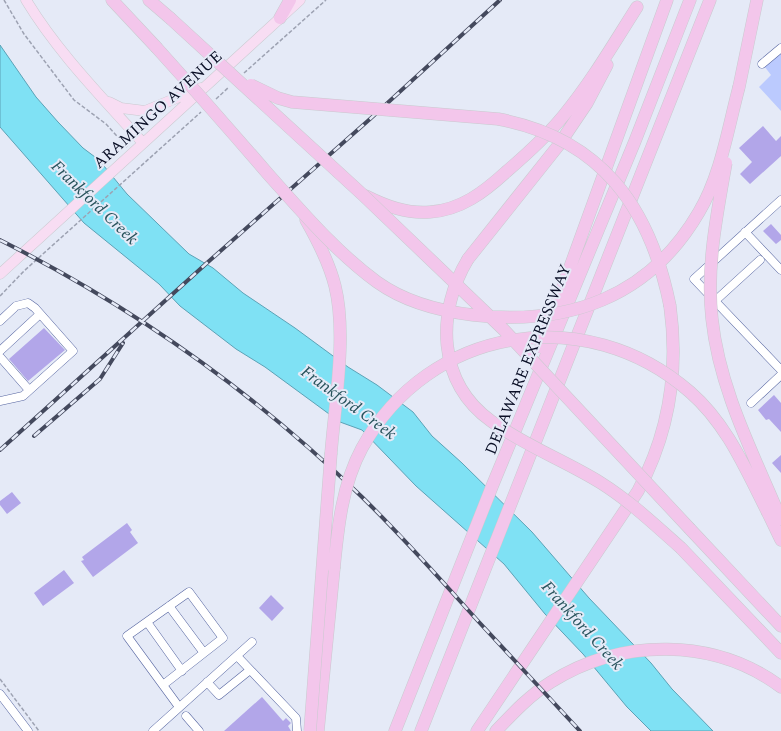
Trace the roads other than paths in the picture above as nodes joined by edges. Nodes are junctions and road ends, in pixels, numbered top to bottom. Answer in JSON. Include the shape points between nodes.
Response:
{"nodes":[{"id":1,"x":26,"y":0,"type":"edge"},
{"id":2,"x":112,"y":0,"type":"edge"},
{"id":3,"x":120,"y":0,"type":"edge"},
{"id":4,"x":149,"y":0,"type":"edge"},
{"id":5,"x":290,"y":0,"type":"edge"},
{"id":6,"x":300,"y":0,"type":"edge"},
{"id":7,"x":667,"y":0,"type":"edge"},
{"id":8,"x":690,"y":0,"type":"edge"},
{"id":9,"x":710,"y":0,"type":"edge"},
{"id":10,"x":757,"y":0,"type":"edge"},
{"id":11,"x":639,"y":3,"type":"edge"},
{"id":12,"x":280,"y":18,"type":"junction"},
{"id":13,"x":140,"y":28,"type":"junction"},
{"id":14,"x":781,"y":48,"type":"edge"},
{"id":15,"x":762,"y":64,"type":"dead end"},
{"id":16,"x":237,"y":78,"type":"junction"},
{"id":17,"x":208,"y":84,"type":"junction"},
{"id":18,"x":739,"y":87,"type":"junction"},
{"id":19,"x":96,"y":91,"type":"junction"},
{"id":20,"x":143,"y":143,"type":"junction"},
{"id":21,"x":364,"y":195,"type":"junction"},
{"id":22,"x":781,"y":200,"type":"edge"},
{"id":23,"x":299,"y":208,"type":"junction"},
{"id":24,"x":745,"y":232,"type":"junction"},
{"id":25,"x":760,"y":260,"type":"dead end"},
{"id":26,"x":781,"y":270,"type":"edge"},
{"id":27,"x":0,"y":274,"type":"edge"},
{"id":28,"x":715,"y":301,"type":"junction"},
{"id":29,"x":40,"y":314,"type":"junction"},
{"id":30,"x":0,"y":321,"type":"edge"},
{"id":31,"x":0,"y":351,"type":"edge"},
{"id":32,"x":0,"y":357,"type":"edge"},
{"id":33,"x":781,"y":370,"type":"edge"},
{"id":34,"x":781,"y":376,"type":"edge"},
{"id":35,"x":29,"y":390,"type":"junction"},
{"id":36,"x":0,"y":401,"type":"edge"},
{"id":37,"x":751,"y":402,"type":"dead end"},
{"id":38,"x":494,"y":484,"type":"junction"},
{"id":39,"x":775,"y":513,"type":"edge"},
{"id":40,"x":781,"y":540,"type":"edge"},
{"id":41,"x":169,"y":606,"type":"junction"},
{"id":42,"x":147,"y":622,"type":"junction"},
{"id":43,"x":781,"y":626,"type":"edge"},
{"id":44,"x":252,"y":642,"type":"dead end"},
{"id":45,"x":204,"y":653,"type":"junction"},
{"id":46,"x":781,"y":653,"type":"edge"},
{"id":47,"x":237,"y":656,"type":"junction"},
{"id":48,"x":250,"y":670,"type":"junction"},
{"id":49,"x":182,"y":671,"type":"junction"},
{"id":50,"x":208,"y":682,"type":"junction"},
{"id":51,"x":163,"y":685,"type":"junction"},
{"id":52,"x":781,"y":687,"type":"edge"},
{"id":53,"x":0,"y":694,"type":"edge"},
{"id":54,"x":7,"y":703,"type":"junction"},
{"id":55,"x":179,"y":708,"type":"junction"},
{"id":56,"x":0,"y":709,"type":"edge"},
{"id":57,"x":186,"y":716,"type":"dead end"},
{"id":58,"x":25,"y":730,"type":"edge"},
{"id":59,"x":153,"y":731,"type":"edge"},
{"id":60,"x":199,"y":731,"type":"edge"},
{"id":61,"x":297,"y":731,"type":"edge"},
{"id":62,"x":310,"y":731,"type":"edge"},
{"id":63,"x":318,"y":731,"type":"edge"},
{"id":64,"x":395,"y":731,"type":"edge"},
{"id":65,"x":422,"y":731,"type":"edge"},
{"id":66,"x":477,"y":731,"type":"edge"},
{"id":67,"x":496,"y":731,"type":"edge"}],
"edges":[{"from":1,"to":19,"type":"main road","via":[[57,46]]},
{"from":2,"to":13,"type":"highway"},
{"from":3,"to":13,"type":"highway"},
{"from":4,"to":16,"type":"highway","bridge":true},
{"from":5,"to":12,"type":"highway"},
{"from":6,"to":12,"type":"main road","name":"ARAMINGO AVENUE"},
{"from":7,"to":38,"type":"highway","via":[[557,300]]},
{"from":8,"to":38,"type":"highway","name":"DELAWARE EXPRESSWAY"},
{"from":9,"to":65,"type":"highway"},
{"from":10,"to":18,"type":"highway"},
{"from":11,"to":21,"type":"highway","via":[[577,98],[534,148],[478,195],[445,210],[426,212],[384,205]]},
{"from":11,"to":46,"type":"highway","bridge":true,"via":[[600,80],[573,125],[468,259],[455,282],[448,304],[446,341],[454,374],[480,413],[504,430],[617,493],[644,514]]},
{"from":12,"to":17,"type":"main road","name":"ARAMINGO AVENUE"},
{"from":13,"to":23,"type":"highway","bridge":true},
{"from":14,"to":15,"type":"street"},
{"from":16,"to":21,"type":"highway","bridge":true},
{"from":16,"to":66,"type":"highway","bridge":true,"via":[[264,92],[292,102],[498,119],[529,126],[560,138],[587,155],[610,176],[622,190],[650,240],[670,306],[674,347],[673,384],[661,438],[638,491]]},
{"from":17,"to":19,"type":"main road","via":[[145,111],[121,108]]},
{"from":17,"to":20,"type":"main road","name":"ARAMINGO AVENUE"},
{"from":18,"to":23,"type":"highway","bridge":true,"via":[[715,178],[689,228],[663,258],[630,285],[574,311],[534,318],[511,318],[462,314],[416,302],[396,294],[362,270]]},
{"from":18,"to":39,"type":"highway","bridge":true,"via":[[713,246],[712,319],[727,388]]},
{"from":19,"to":20,"type":"main road"},
{"from":20,"to":27,"type":"main road","name":"ARAMINGO AVENUE"},
{"from":21,"to":43,"type":"highway","bridge":true,"via":[[504,330]]},
{"from":22,"to":24,"type":"street"},
{"from":23,"to":62,"type":"highway","bridge":true,"via":[[316,237],[330,270],[340,325]]},
{"from":24,"to":26,"type":"street"},
{"from":24,"to":28,"type":"street","via":[[694,278]]},
{"from":25,"to":28,"type":"street"},
{"from":28,"to":33,"type":"street"},
{"from":29,"to":30,"type":"street","via":[[32,305],[24,303],[16,306]]},
{"from":29,"to":31,"type":"street"},
{"from":29,"to":35,"type":"street","via":[[73,351]]},
{"from":32,"to":35,"type":"street"},
{"from":34,"to":37,"type":"street"},
{"from":35,"to":36,"type":"street","via":[[23,396]]},
{"from":38,"to":64,"type":"highway","name":"DELAWARE EXPRESSWAY"},
{"from":39,"to":40,"type":"highway"},
{"from":39,"to":63,"type":"highway","bridge":true,"via":[[716,419],[691,393],[649,362],[602,344],[550,337],[502,341],[453,358],[413,384],[388,408],[362,448],[348,481],[337,534]]},
{"from":41,"to":42,"type":"street"},
{"from":41,"to":45,"type":"street"},
{"from":41,"to":45,"type":"street","via":[[189,592],[223,638]]},
{"from":42,"to":49,"type":"street"},
{"from":42,"to":51,"type":"street","via":[[127,636]]},
{"from":44,"to":47,"type":"street"},
{"from":45,"to":49,"type":"street"},
{"from":47,"to":48,"type":"street"},
{"from":47,"to":50,"type":"street"},
{"from":48,"to":50,"type":"street","via":[[219,695]]},
{"from":48,"to":61,"type":"street","via":[[296,718]]},
{"from":49,"to":51,"type":"street"},
{"from":50,"to":55,"type":"street"},
{"from":51,"to":55,"type":"street"},
{"from":52,"to":67,"type":"highway","via":[[761,674],[724,658],[689,650],[653,649],[616,655],[580,666],[535,694]]},
{"from":53,"to":54,"type":"street"},
{"from":54,"to":56,"type":"street"},
{"from":54,"to":58,"type":"street"},
{"from":55,"to":59,"type":"street"},
{"from":57,"to":60,"type":"street"}]}
